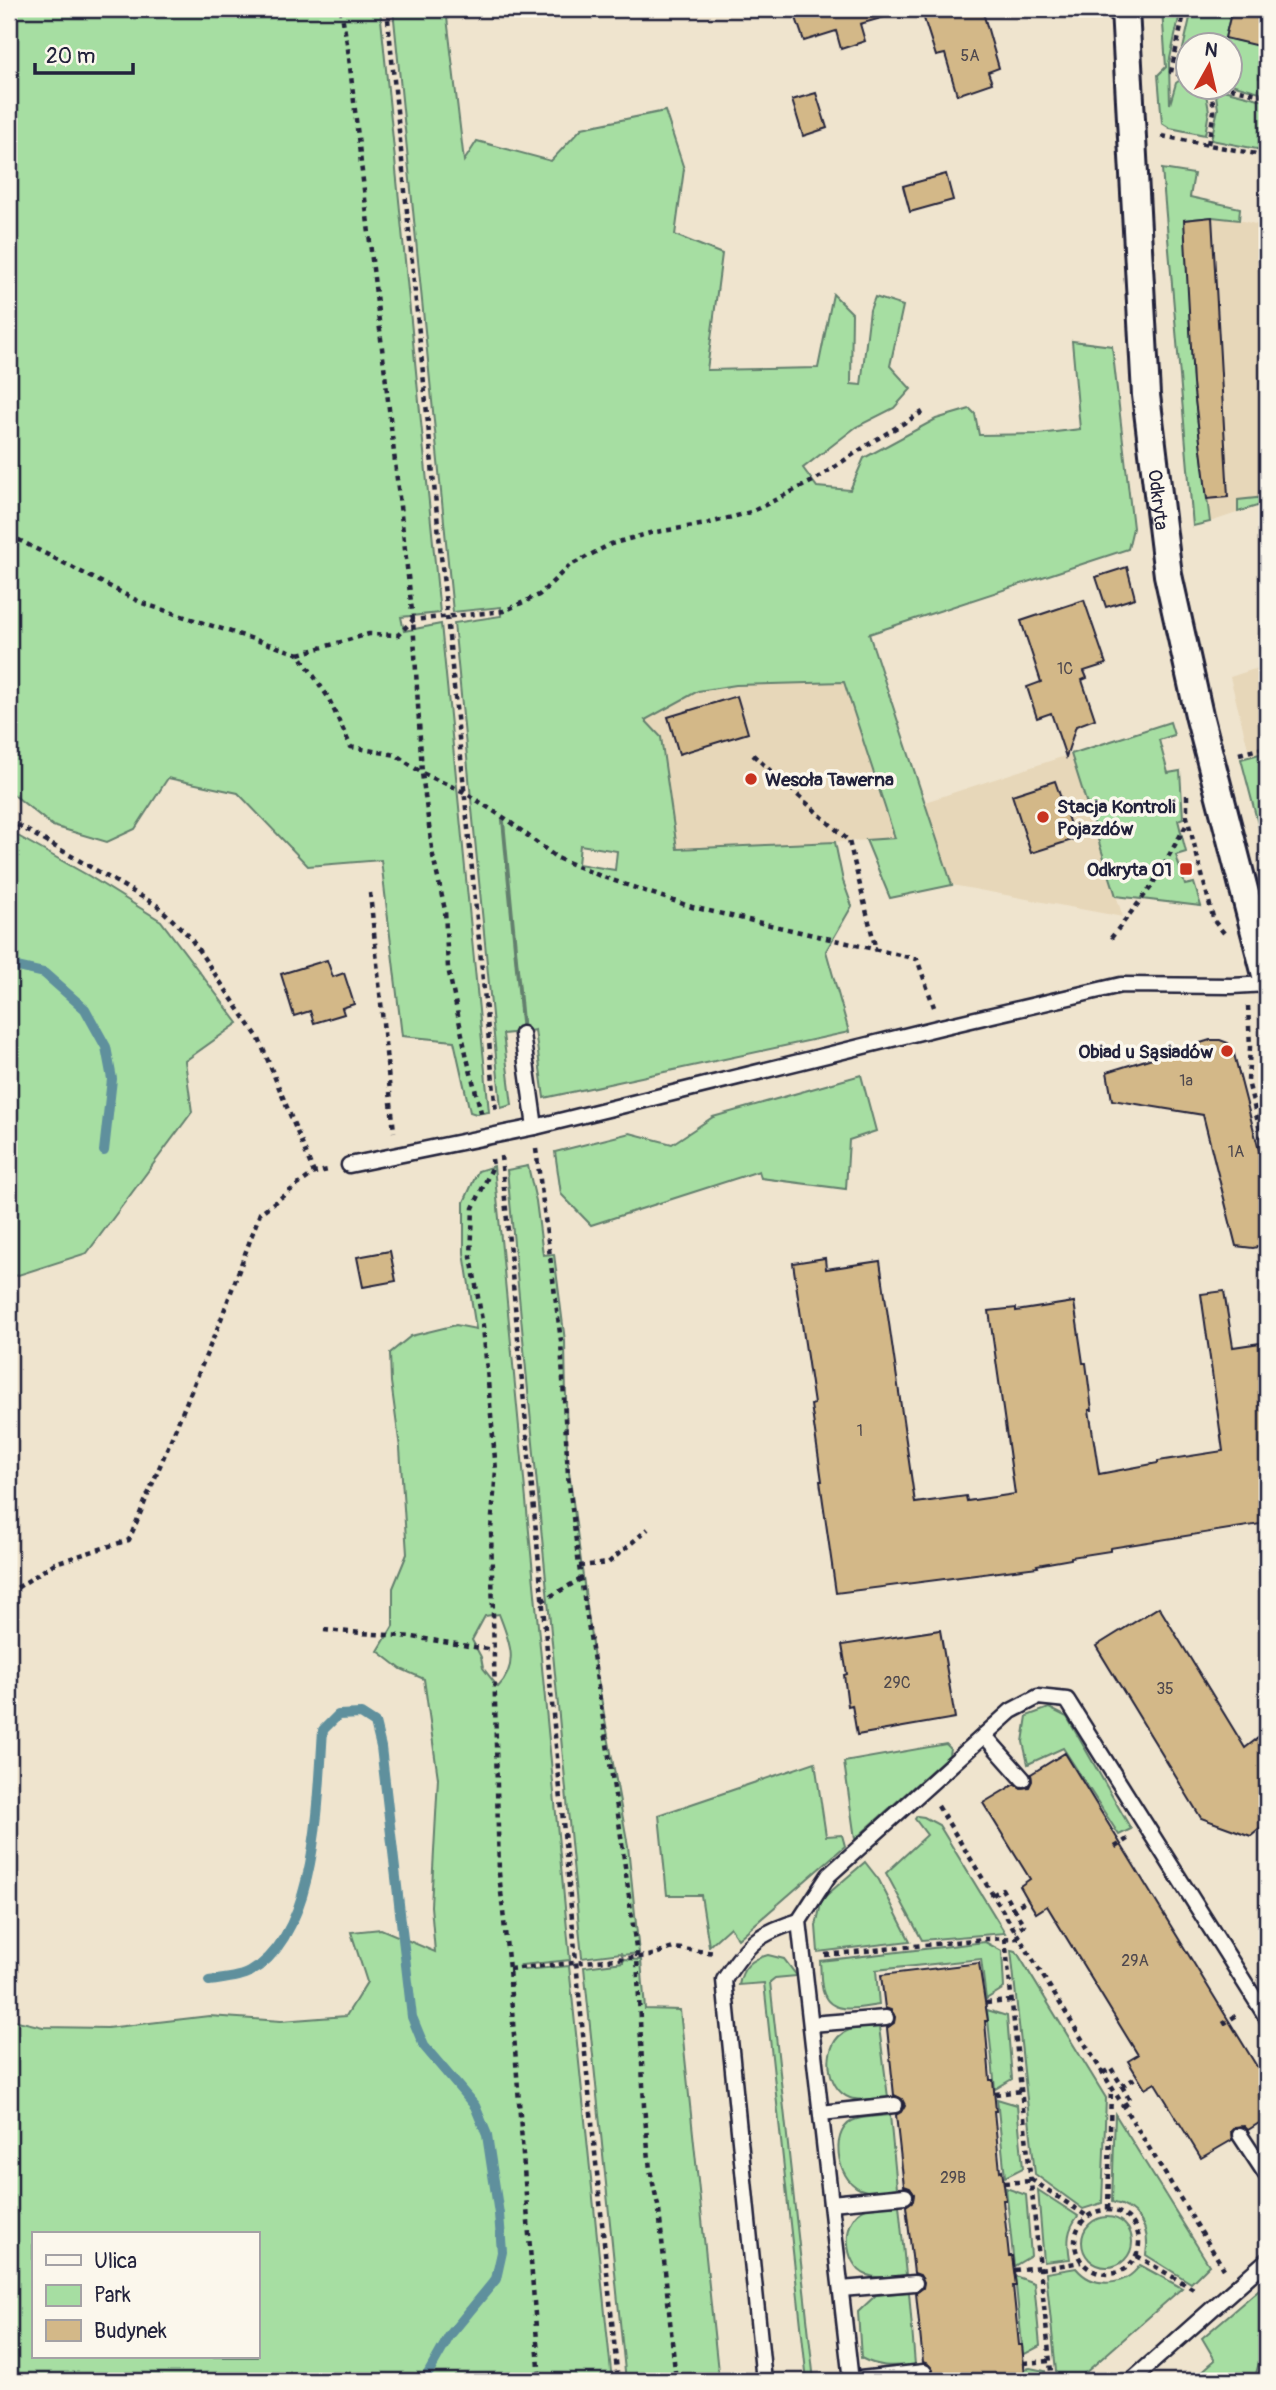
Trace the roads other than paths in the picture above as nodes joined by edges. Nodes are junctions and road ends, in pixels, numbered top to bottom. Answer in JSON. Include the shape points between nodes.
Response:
{"nodes":[{"id":1,"x":1125,"y":9,"type":"edge"},
{"id":2,"x":1267,"y":982,"type":"edge"},
{"id":3,"x":522,"y":1034,"type":"dead end"},
{"id":4,"x":535,"y":1127,"type":"junction"},
{"id":5,"x":349,"y":1165,"type":"road end"},
{"id":6,"x":984,"y":1735,"type":"junction"},
{"id":7,"x":1023,"y":1779,"type":"dead end"},
{"id":8,"x":799,"y":1921,"type":"junction"},
{"id":9,"x":886,"y":2018,"type":"dead end"},
{"id":10,"x":1267,"y":2018,"type":"edge"},
{"id":11,"x":811,"y":2024,"type":"junction"},
{"id":12,"x":895,"y":2105,"type":"dead end"},
{"id":13,"x":821,"y":2113,"type":"junction"},
{"id":14,"x":1240,"y":2135,"type":"dead end"},
{"id":15,"x":1267,"y":2176,"type":"edge"},
{"id":16,"x":905,"y":2196,"type":"dead end"},
{"id":17,"x":831,"y":2203,"type":"junction"},
{"id":18,"x":1267,"y":2260,"type":"edge"},
{"id":19,"x":915,"y":2283,"type":"dead end"},
{"id":20,"x":841,"y":2289,"type":"junction"},
{"id":21,"x":924,"y":2372,"type":"dead end"},
{"id":22,"x":764,"y":2381,"type":"edge"},
{"id":23,"x":851,"y":2381,"type":"edge"},
{"id":24,"x":1130,"y":2381,"type":"edge"}],
"edges":[{"from":1,"to":2,"type":"street","name":"Odkryta","via":[[1146,395],[1168,575]]},
{"from":2,"to":4,"type":"lane","via":[[1121,985]]},
{"from":3,"to":4,"type":"lane"},
{"from":4,"to":5,"type":"lane"},
{"from":6,"to":7,"type":"lane"},
{"from":6,"to":8,"type":"lane","via":[[829,1875]]},
{"from":6,"to":10,"type":"lane","via":[[1011,1711],[1038,1697],[1067,1700]]},
{"from":8,"to":11,"type":"lane"},
{"from":8,"to":22,"type":"lane","via":[[772,1929],[741,1953],[724,1980]]},
{"from":9,"to":11,"type":"lane"},
{"from":11,"to":13,"type":"lane"},
{"from":12,"to":13,"type":"lane"},
{"from":13,"to":17,"type":"lane"},
{"from":14,"to":15,"type":"lane"},
{"from":16,"to":17,"type":"lane"},
{"from":17,"to":20,"type":"lane"},
{"from":18,"to":24,"type":"lane"},
{"from":19,"to":20,"type":"lane"},
{"from":20,"to":23,"type":"lane"},
{"from":21,"to":23,"type":"lane"}]}
